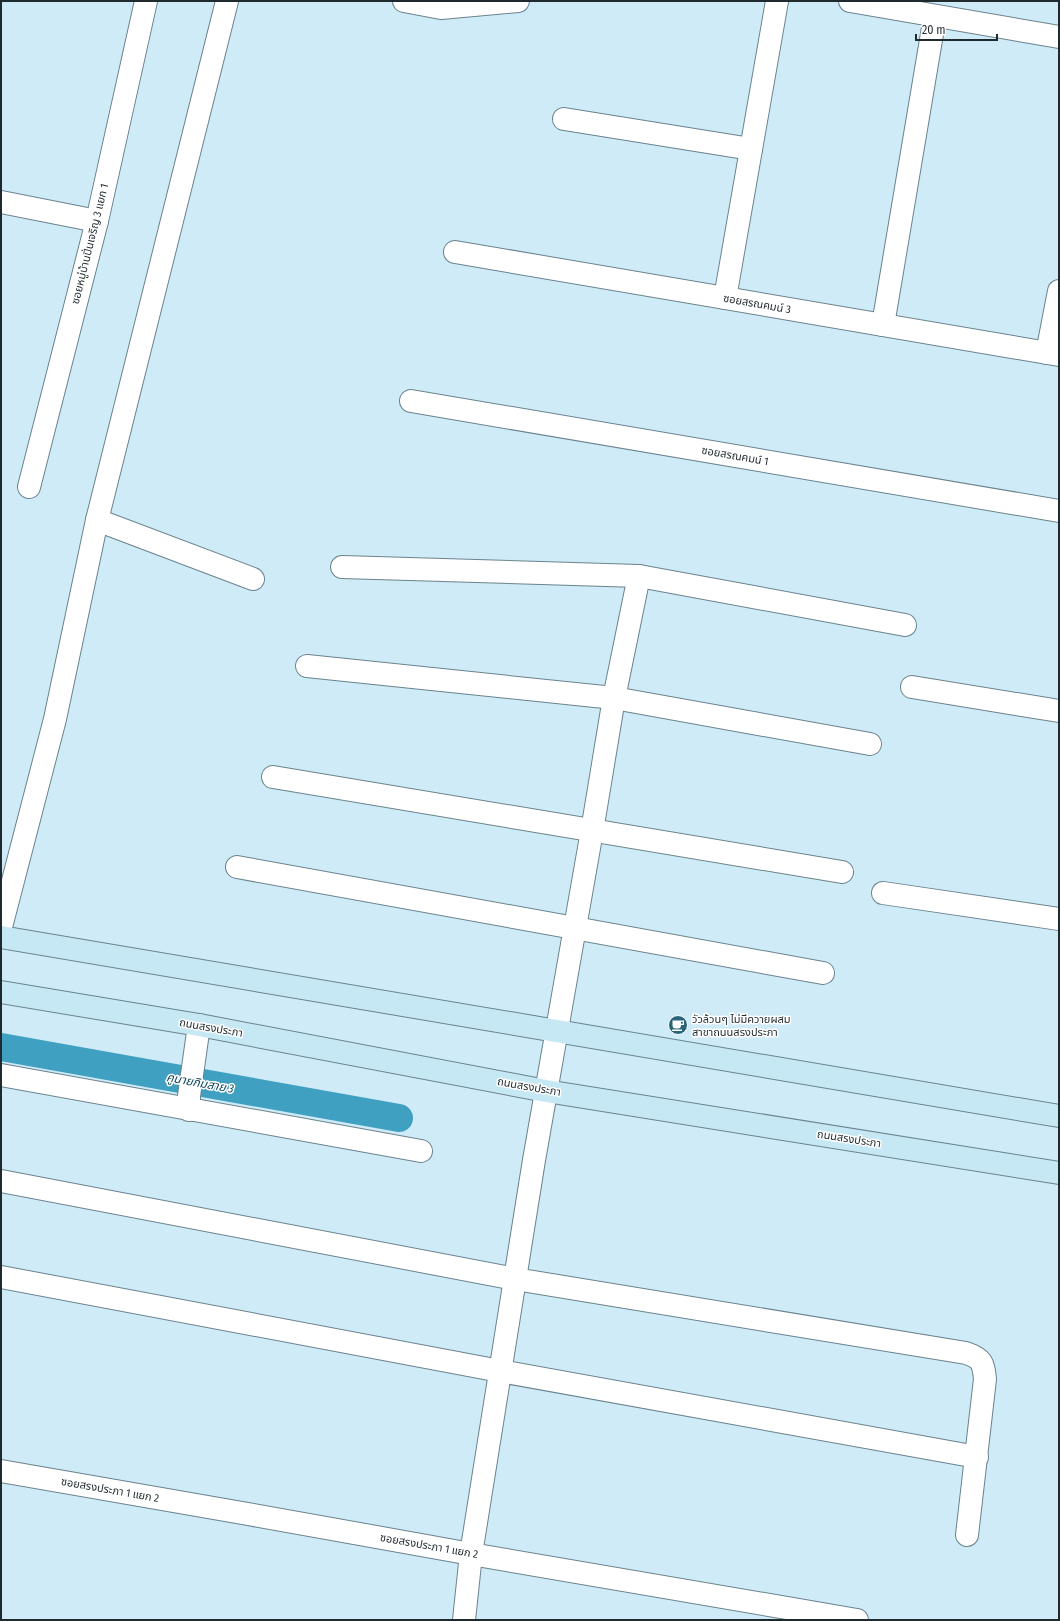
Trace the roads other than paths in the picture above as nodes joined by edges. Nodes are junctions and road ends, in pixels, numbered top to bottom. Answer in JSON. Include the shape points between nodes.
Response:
{"nodes":[{"id":1,"x":146,"y":1,"type":"edge"},
{"id":2,"x":227,"y":1,"type":"edge"},
{"id":3,"x":404,"y":1,"type":"edge"},
{"id":4,"x":518,"y":1,"type":"edge"},
{"id":5,"x":777,"y":1,"type":"edge"},
{"id":6,"x":850,"y":1,"type":"edge"},
{"id":7,"x":935,"y":16,"type":"junction"},
{"id":8,"x":1059,"y":37,"type":"edge"},
{"id":9,"x":564,"y":119,"type":"dead end"},
{"id":10,"x":751,"y":149,"type":"junction"},
{"id":11,"x":1,"y":202,"type":"edge"},
{"id":12,"x":97,"y":221,"type":"junction"},
{"id":13,"x":455,"y":252,"type":"dead end"},
{"id":14,"x":1059,"y":291,"type":"edge"},
{"id":15,"x":725,"y":298,"type":"junction"},
{"id":16,"x":882,"y":325,"type":"junction"},
{"id":17,"x":1053,"y":354,"type":"edge"},
{"id":18,"x":411,"y":401,"type":"dead end"},
{"id":19,"x":28,"y":487,"type":"dead end"},
{"id":20,"x":1059,"y":511,"type":"edge"},
{"id":21,"x":97,"y":520,"type":"junction"},
{"id":22,"x":342,"y":567,"type":"dead end"},
{"id":23,"x":639,"y":576,"type":"junction"},
{"id":24,"x":252,"y":579,"type":"dead end"},
{"id":25,"x":905,"y":625,"type":"dead end"},
{"id":26,"x":307,"y":666,"type":"dead end"},
{"id":27,"x":912,"y":687,"type":"dead end"},
{"id":28,"x":614,"y":698,"type":"junction"},
{"id":29,"x":1059,"y":711,"type":"edge"},
{"id":30,"x":870,"y":744,"type":"dead end"},
{"id":31,"x":273,"y":777,"type":"dead end"},
{"id":32,"x":592,"y":831,"type":"junction"},
{"id":33,"x":237,"y":867,"type":"dead end"},
{"id":34,"x":842,"y":872,"type":"dead end"},
{"id":35,"x":883,"y":893,"type":"dead end"},
{"id":36,"x":1059,"y":919,"type":"edge"},
{"id":37,"x":1,"y":927,"type":"edge"},
{"id":38,"x":575,"y":927,"type":"junction"},
{"id":39,"x":1,"y":937,"type":"edge"},
{"id":40,"x":823,"y":973,"type":"dead end"},
{"id":41,"x":1,"y":992,"type":"edge"},
{"id":42,"x":199,"y":1025,"type":"junction"},
{"id":43,"x":556,"y":1030,"type":"junction"},
{"id":44,"x":1,"y":1075,"type":"edge"},
{"id":45,"x":546,"y":1091,"type":"junction"},
{"id":46,"x":189,"y":1103,"type":"junction"},
{"id":47,"x":1059,"y":1116,"type":"edge"},
{"id":48,"x":421,"y":1151,"type":"dead end"},
{"id":49,"x":1059,"y":1173,"type":"edge"},
{"id":50,"x":1,"y":1181,"type":"edge"},
{"id":51,"x":1,"y":1277,"type":"edge"},
{"id":52,"x":515,"y":1279,"type":"junction"},
{"id":53,"x":500,"y":1371,"type":"junction"},
{"id":54,"x":977,"y":1457,"type":"junction"},
{"id":55,"x":1,"y":1471,"type":"edge"},
{"id":56,"x":967,"y":1535,"type":"dead end"},
{"id":57,"x":471,"y":1554,"type":"junction"},
{"id":58,"x":464,"y":1620,"type":"edge"},
{"id":59,"x":857,"y":1620,"type":"edge"}],
"edges":[{"from":1,"to":12,"type":"street","name":"ซอยหมู่บ้านปิ่นเจริญ 3 แยก 1"},
{"from":2,"to":21,"type":"street"},
{"from":3,"to":4,"type":"street","via":[[441,8]]},
{"from":5,"to":10,"type":"street"},
{"from":6,"to":7,"type":"street"},
{"from":7,"to":8,"type":"street"},
{"from":7,"to":16,"type":"street"},
{"from":9,"to":10,"type":"street"},
{"from":10,"to":15,"type":"street"},
{"from":11,"to":12,"type":"street"},
{"from":12,"to":19,"type":"street","name":"ซอยหมู่บ้านปิ่นเจริญ 3 แยก 1"},
{"from":13,"to":15,"type":"street","name":"ซอยสรณคมน์ 3"},
{"from":14,"to":17,"type":"street"},
{"from":15,"to":16,"type":"street","name":"ซอยสรณคมน์ 3"},
{"from":16,"to":17,"type":"street","name":"ซอยสรณคมน์ 3"},
{"from":18,"to":20,"type":"street","name":"ซอยสรณคมน์ 1"},
{"from":21,"to":24,"type":"street"},
{"from":21,"to":37,"type":"street","via":[[55,719]]},
{"from":22,"to":23,"type":"street"},
{"from":23,"to":25,"type":"street"},
{"from":23,"to":28,"type":"street"},
{"from":26,"to":28,"type":"street"},
{"from":27,"to":29,"type":"street"},
{"from":28,"to":30,"type":"street"},
{"from":28,"to":32,"type":"street"},
{"from":31,"to":32,"type":"street"},
{"from":32,"to":34,"type":"street"},
{"from":32,"to":38,"type":"street"},
{"from":33,"to":38,"type":"street"},
{"from":35,"to":36,"type":"street"},
{"from":38,"to":40,"type":"street"},
{"from":38,"to":43,"type":"street"},
{"from":39,"to":43,"type":"main road"},
{"from":41,"to":42,"type":"main road","name":"ถนนสรงประภา"},
{"from":42,"to":45,"type":"main road","name":"ถนนสรงประภา"},
{"from":42,"to":46,"type":"street"},
{"from":43,"to":45,"type":"street"},
{"from":43,"to":47,"type":"main road"},
{"from":44,"to":46,"type":"street"},
{"from":45,"to":49,"type":"main road","name":"ถนนสรงประภา"},
{"from":45,"to":52,"type":"street"},
{"from":46,"to":48,"type":"street"},
{"from":50,"to":52,"type":"street"},
{"from":51,"to":53,"type":"street"},
{"from":52,"to":53,"type":"street"},
{"from":52,"to":54,"type":"street","via":[[976,1356],[982,1362],[985,1379]]},
{"from":53,"to":54,"type":"street"},
{"from":53,"to":57,"type":"street"},
{"from":54,"to":56,"type":"street"},
{"from":55,"to":57,"type":"street","name":"ซอยสรงประภา 1 แยก 2"},
{"from":57,"to":58,"type":"street"},
{"from":57,"to":59,"type":"street","name":"ซอยสรงประภา 1 แยก 2"}]}
